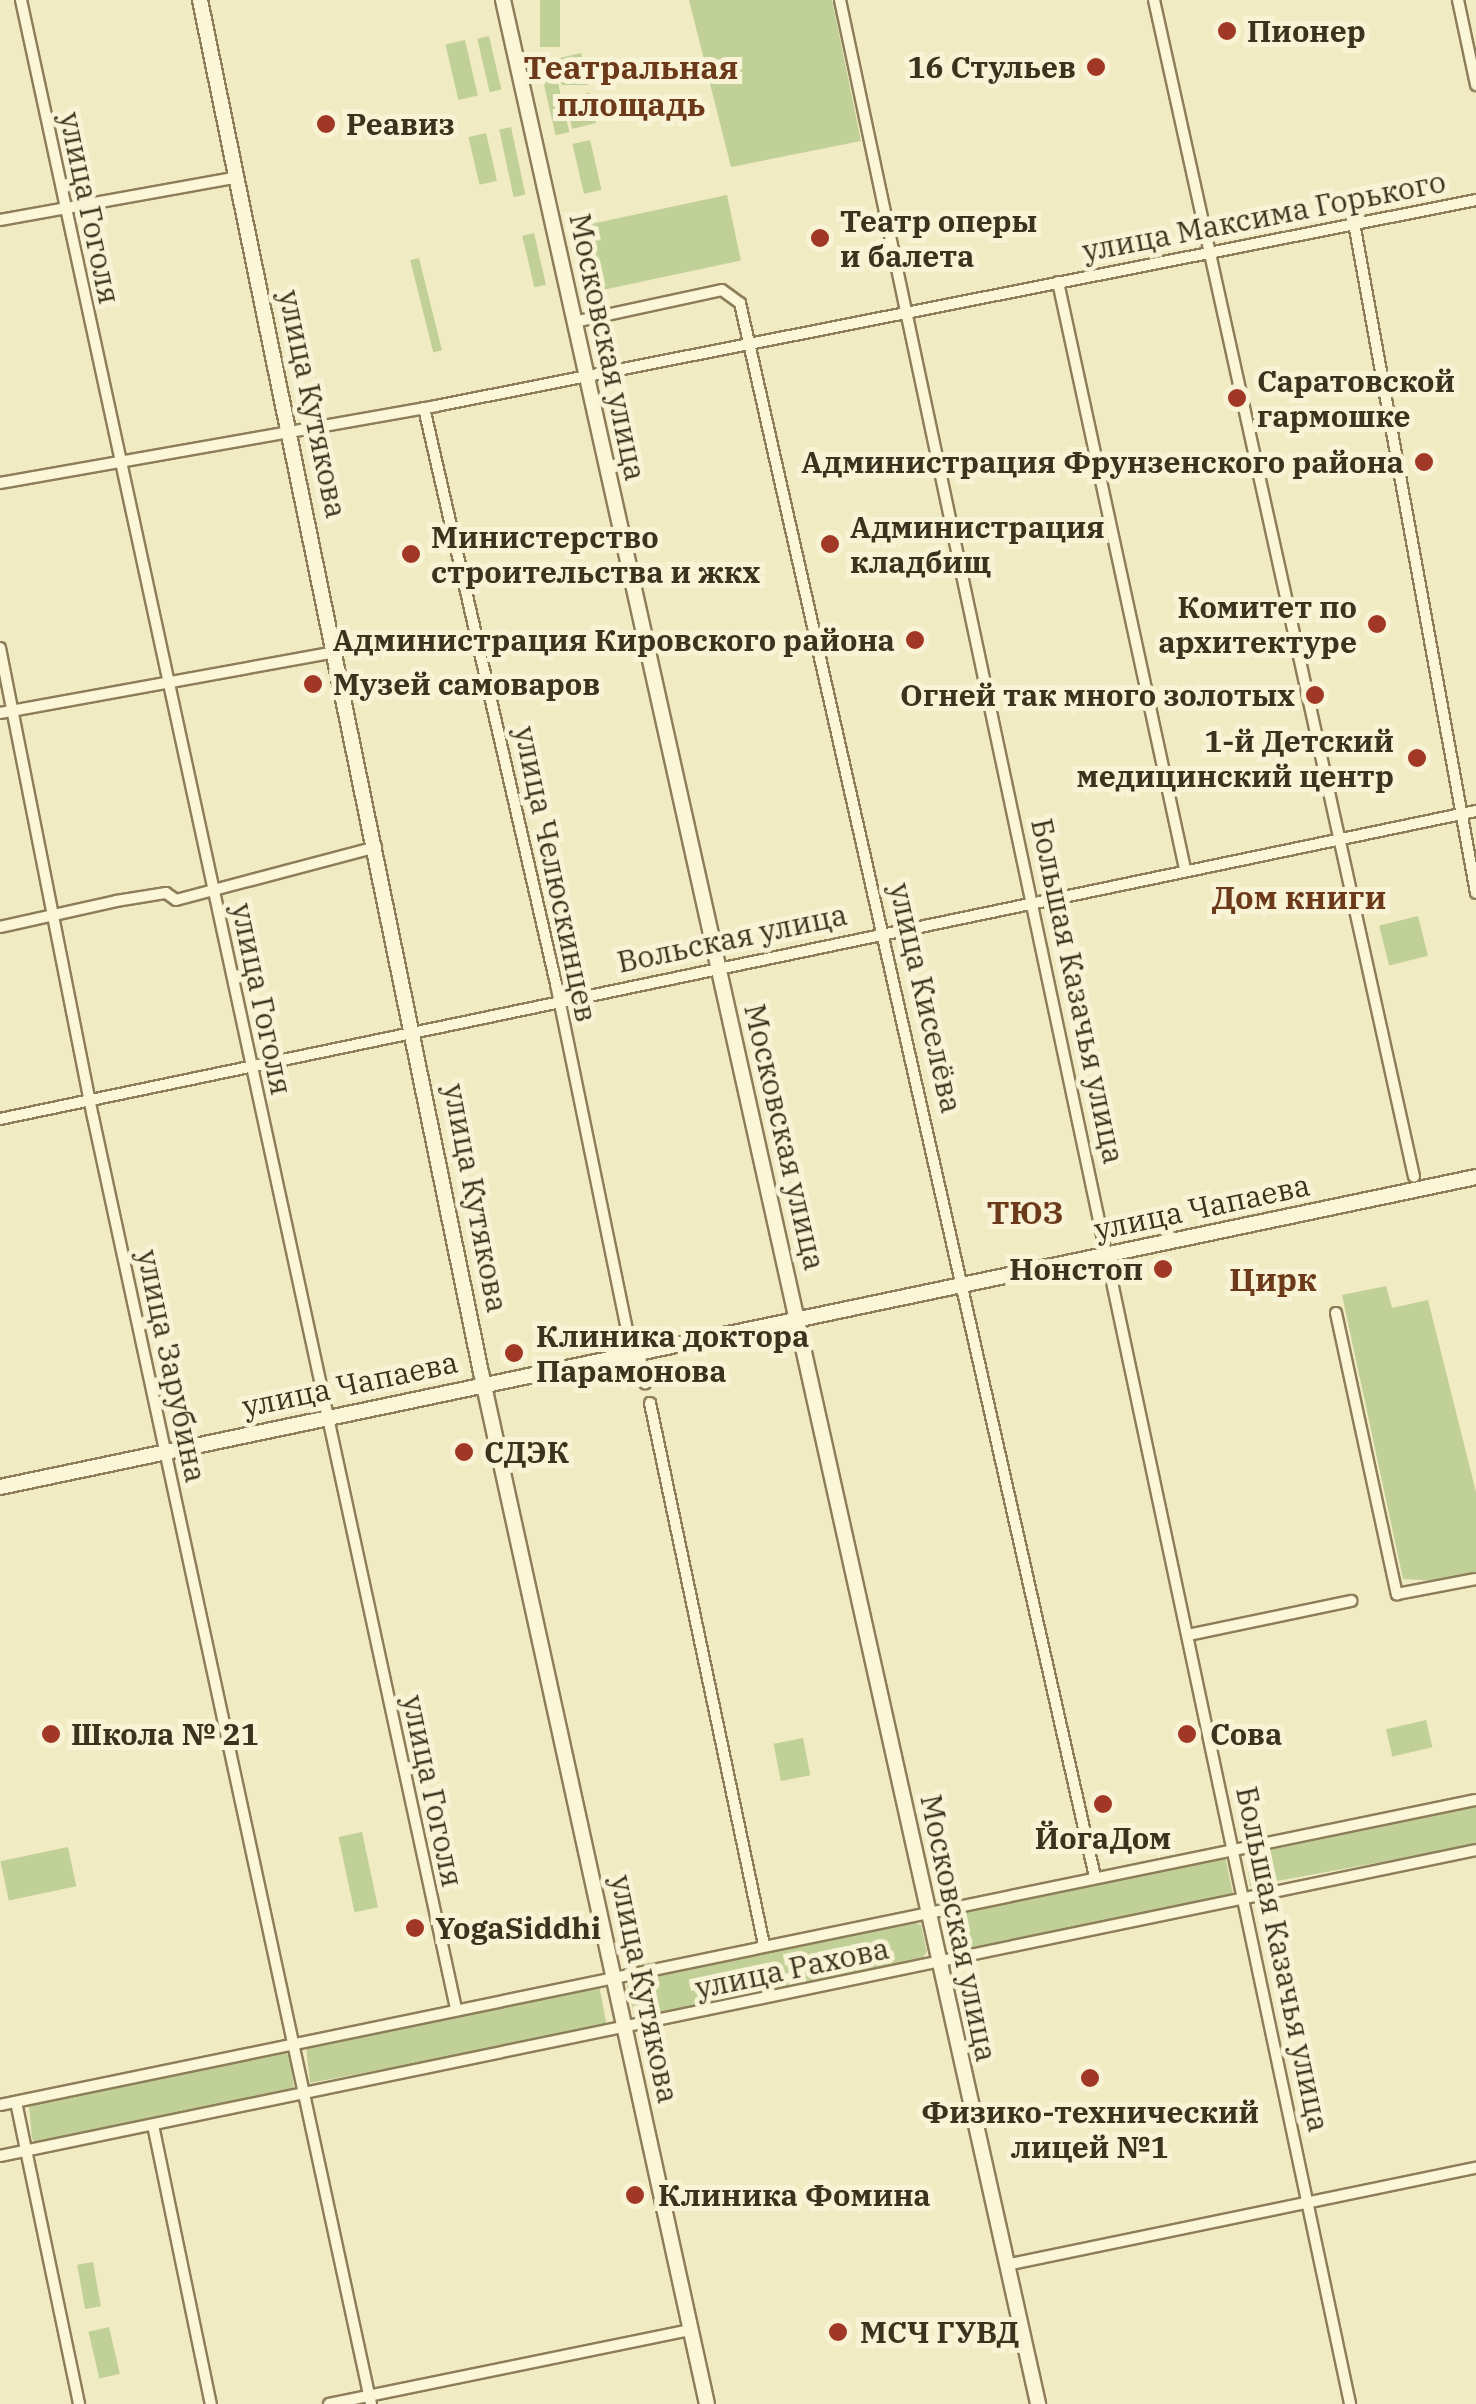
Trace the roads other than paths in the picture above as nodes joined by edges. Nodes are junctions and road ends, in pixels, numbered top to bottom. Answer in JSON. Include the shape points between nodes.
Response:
{"nodes":[{"id":1,"x":21,"y":0,"type":"edge"},
{"id":2,"x":200,"y":0,"type":"edge"},
{"id":3,"x":503,"y":0,"type":"edge"},
{"id":4,"x":840,"y":0,"type":"edge"},
{"id":5,"x":1154,"y":0,"type":"edge"},
{"id":6,"x":1458,"y":0,"type":"edge"},
{"id":7,"x":1476,"y":85,"type":"edge"},
{"id":8,"x":238,"y":177,"type":"junction"},
{"id":9,"x":1476,"y":200,"type":"edge"},
{"id":10,"x":65,"y":208,"type":"junction"},
{"id":11,"x":0,"y":220,"type":"edge"},
{"id":12,"x":1354,"y":223,"type":"junction"},
{"id":13,"x":1209,"y":252,"type":"junction"},
{"id":14,"x":1058,"y":282,"type":"junction"},
{"id":15,"x":908,"y":310,"type":"junction"},
{"id":16,"x":574,"y":322,"type":"junction"},
{"id":17,"x":749,"y":343,"type":"junction"},
{"id":18,"x":586,"y":375,"type":"junction"},
{"id":19,"x":424,"y":408,"type":"junction"},
{"id":20,"x":291,"y":432,"type":"junction"},
{"id":21,"x":119,"y":462,"type":"junction"},
{"id":22,"x":0,"y":482,"type":"edge"},
{"id":23,"x":0,"y":648,"type":"edge"},
{"id":24,"x":336,"y":652,"type":"junction"},
{"id":25,"x":168,"y":683,"type":"junction"},
{"id":26,"x":14,"y":711,"type":"junction"},
{"id":27,"x":0,"y":713,"type":"edge"},
{"id":28,"x":1476,"y":811,"type":"edge"},
{"id":29,"x":1460,"y":814,"type":"junction"},
{"id":30,"x":1338,"y":838,"type":"junction"},
{"id":31,"x":377,"y":847,"type":"junction"},
{"id":32,"x":1185,"y":869,"type":"junction"},
{"id":33,"x":213,"y":887,"type":"junction"},
{"id":34,"x":1476,"y":892,"type":"edge"},
{"id":35,"x":1032,"y":902,"type":"junction"},
{"id":36,"x":54,"y":914,"type":"junction"},
{"id":37,"x":0,"y":928,"type":"edge"},
{"id":38,"x":885,"y":931,"type":"junction"},
{"id":39,"x":718,"y":966,"type":"junction"},
{"id":40,"x":559,"y":1001,"type":"junction"},
{"id":41,"x":415,"y":1033,"type":"junction"},
{"id":42,"x":250,"y":1065,"type":"junction"},
{"id":43,"x":91,"y":1100,"type":"junction"},
{"id":44,"x":0,"y":1119,"type":"edge"},
{"id":45,"x":1414,"y":1177,"type":"dead end"},
{"id":46,"x":1476,"y":1177,"type":"edge"},
{"id":47,"x":1110,"y":1254,"type":"junction"},
{"id":48,"x":964,"y":1283,"type":"junction"},
{"id":49,"x":1336,"y":1313,"type":"dead end"},
{"id":50,"x":797,"y":1318,"type":"junction"},
{"id":51,"x":635,"y":1352,"type":"junction"},
{"id":52,"x":484,"y":1384,"type":"junction"},
{"id":53,"x":645,"y":1384,"type":"dead end"},
{"id":54,"x":650,"y":1403,"type":"dead end"},
{"id":55,"x":326,"y":1418,"type":"junction"},
{"id":56,"x":165,"y":1452,"type":"junction"},
{"id":57,"x":0,"y":1487,"type":"edge"},
{"id":58,"x":1476,"y":1579,"type":"edge"},
{"id":59,"x":1351,"y":1601,"type":"dead end"},
{"id":60,"x":1188,"y":1635,"type":"junction"},
{"id":61,"x":1476,"y":1800,"type":"edge"},
{"id":62,"x":1476,"y":1850,"type":"edge"},
{"id":63,"x":1234,"y":1851,"type":"junction"},
{"id":64,"x":1095,"y":1877,"type":"junction"},
{"id":65,"x":1245,"y":1898,"type":"junction"},
{"id":66,"x":928,"y":1912,"type":"junction"},
{"id":67,"x":764,"y":1946,"type":"junction"},
{"id":68,"x":940,"y":1962,"type":"junction"},
{"id":69,"x":614,"y":1976,"type":"junction"},
{"id":70,"x":456,"y":2008,"type":"junction"},
{"id":71,"x":624,"y":2028,"type":"junction"},
{"id":72,"x":294,"y":2042,"type":"junction"},
{"id":73,"x":304,"y":2094,"type":"junction"},
{"id":74,"x":16,"y":2102,"type":"junction"},
{"id":75,"x":0,"y":2105,"type":"edge"},
{"id":76,"x":153,"y":2125,"type":"junction"},
{"id":77,"x":27,"y":2150,"type":"junction"},
{"id":78,"x":0,"y":2156,"type":"edge"},
{"id":79,"x":1476,"y":2168,"type":"edge"},
{"id":80,"x":1308,"y":2202,"type":"junction"},
{"id":81,"x":1006,"y":2265,"type":"junction"},
{"id":82,"x":691,"y":2330,"type":"junction"},
{"id":83,"x":370,"y":2400,"type":"edge"},
{"id":84,"x":79,"y":2404,"type":"edge"},
{"id":85,"x":211,"y":2404,"type":"edge"},
{"id":86,"x":329,"y":2404,"type":"edge"},
{"id":87,"x":707,"y":2404,"type":"edge"},
{"id":88,"x":1038,"y":2404,"type":"edge"},
{"id":89,"x":1350,"y":2404,"type":"edge"}],
"edges":[{"from":1,"to":10,"type":"street","name":"улица Гоголя"},
{"from":2,"to":8,"type":"street","name":"улица Кутякова"},
{"from":3,"to":16,"type":"street","name":"Московская улица"},
{"from":4,"to":15,"type":"street","name":"Большая Казачья улица"},
{"from":5,"to":13,"type":"street"},
{"from":6,"to":7,"type":"street"},
{"from":8,"to":10,"type":"street"},
{"from":8,"to":20,"type":"street","name":"улица Кутякова"},
{"from":9,"to":12,"type":"street","name":"улица Максима Горького"},
{"from":10,"to":11,"type":"street"},
{"from":10,"to":21,"type":"street","name":"улица Гоголя"},
{"from":12,"to":13,"type":"street","name":"улица Максима Горького"},
{"from":12,"to":29,"type":"street"},
{"from":13,"to":14,"type":"street","name":"улица Максима Горького"},
{"from":13,"to":30,"type":"street"},
{"from":14,"to":15,"type":"street","name":"улица Максима Горького"},
{"from":14,"to":32,"type":"street"},
{"from":15,"to":17,"type":"street","name":"улица Максима Горького"},
{"from":15,"to":35,"type":"street","name":"Большая Казачья улица"},
{"from":16,"to":17,"type":"street","name":"улица Киселёва","via":[[722,290],[740,303]]},
{"from":16,"to":18,"type":"street","name":"Московская улица"},
{"from":17,"to":18,"type":"street","name":"улица Максима Горького"},
{"from":17,"to":38,"type":"street","name":"улица Киселёва"},
{"from":18,"to":19,"type":"street","name":"улица Максима Горького"},
{"from":18,"to":39,"type":"street","name":"Московская улица"},
{"from":19,"to":20,"type":"street","name":"улица Максима Горького"},
{"from":19,"to":40,"type":"street","name":"улица Челюскинцев"},
{"from":20,"to":21,"type":"street","name":"улица Максима Горького"},
{"from":20,"to":24,"type":"street","name":"улица Кутякова"},
{"from":21,"to":22,"type":"street","name":"улица Максима Горького"},
{"from":21,"to":25,"type":"street","name":"улица Гоголя"},
{"from":23,"to":26,"type":"street","name":"улица Зарубина"},
{"from":24,"to":25,"type":"street"},
{"from":24,"to":31,"type":"street","name":"улица Кутякова"},
{"from":25,"to":26,"type":"street"},
{"from":25,"to":33,"type":"street","name":"улица Гоголя"},
{"from":26,"to":27,"type":"street"},
{"from":26,"to":36,"type":"street","name":"улица Зарубина"},
{"from":28,"to":29,"type":"street","name":"Вольская улица"},
{"from":29,"to":30,"type":"street","name":"Вольская улица"},
{"from":29,"to":34,"type":"street"},
{"from":30,"to":32,"type":"street","name":"Вольская улица"},
{"from":30,"to":45,"type":"street"},
{"from":31,"to":33,"type":"street"},
{"from":31,"to":41,"type":"street","name":"улица Кутякова"},
{"from":32,"to":35,"type":"street","name":"Вольская улица"},
{"from":33,"to":36,"type":"street","via":[[176,900],[166,894]]},
{"from":33,"to":42,"type":"street","name":"улица Гоголя"},
{"from":35,"to":38,"type":"street","name":"Вольская улица"},
{"from":35,"to":47,"type":"street","name":"Большая Казачья улица"},
{"from":36,"to":37,"type":"street"},
{"from":36,"to":43,"type":"street","name":"улица Зарубина"},
{"from":38,"to":39,"type":"street","name":"Вольская улица"},
{"from":38,"to":48,"type":"street","name":"улица Киселёва"},
{"from":39,"to":40,"type":"street","name":"Вольская улица"},
{"from":39,"to":50,"type":"street","name":"Московская улица"},
{"from":40,"to":41,"type":"street","name":"Вольская улица"},
{"from":40,"to":51,"type":"street","name":"улица Челюскинцев"},
{"from":41,"to":42,"type":"street","name":"Вольская улица"},
{"from":41,"to":52,"type":"street","name":"улица Кутякова"},
{"from":42,"to":43,"type":"street","name":"Вольская улица"},
{"from":42,"to":55,"type":"street","name":"улица Гоголя"},
{"from":43,"to":44,"type":"street","name":"Вольская улица"},
{"from":43,"to":56,"type":"street","name":"улица Зарубина"},
{"from":46,"to":47,"type":"street","name":"улица Чапаева"},
{"from":47,"to":48,"type":"street","name":"улица Чапаева"},
{"from":47,"to":60,"type":"street","name":"Большая Казачья улица"},
{"from":48,"to":50,"type":"street","name":"улица Чапаева"},
{"from":48,"to":64,"type":"street","name":"улица Киселёва"},
{"from":49,"to":58,"type":"street","via":[[1397,1594]]},
{"from":50,"to":51,"type":"street","name":"улица Чапаева"},
{"from":50,"to":66,"type":"street","name":"Московская улица"},
{"from":51,"to":52,"type":"street","name":"улица Чапаева"},
{"from":51,"to":53,"type":"street","name":"улица Челюскинцев"},
{"from":52,"to":55,"type":"street","name":"улица Чапаева"},
{"from":52,"to":69,"type":"street","name":"улица Кутякова"},
{"from":54,"to":67,"type":"street"},
{"from":55,"to":56,"type":"street","name":"улица Чапаева"},
{"from":55,"to":70,"type":"street","name":"улица Гоголя"},
{"from":56,"to":57,"type":"street","name":"улица Чапаева"},
{"from":56,"to":72,"type":"street","name":"улица Зарубина"},
{"from":59,"to":60,"type":"street"},
{"from":60,"to":63,"type":"street","name":"Большая Казачья улица"},
{"from":61,"to":63,"type":"street"},
{"from":62,"to":65,"type":"street","name":"улица Рахова"},
{"from":63,"to":64,"type":"street","name":"улица Рахова"},
{"from":63,"to":65,"type":"street","name":"Большая Казачья улица"},
{"from":64,"to":66,"type":"street","name":"улица Рахова"},
{"from":65,"to":68,"type":"street","name":"улица Рахова"},
{"from":65,"to":80,"type":"street","name":"Большая Казачья улица"},
{"from":66,"to":67,"type":"street","name":"улица Рахова"},
{"from":66,"to":68,"type":"street","name":"Московская улица"},
{"from":67,"to":69,"type":"street","name":"улица Рахова"},
{"from":68,"to":71,"type":"street","name":"улица Рахова"},
{"from":68,"to":81,"type":"street","name":"Московская улица"},
{"from":69,"to":70,"type":"street","name":"улица Рахова"},
{"from":69,"to":71,"type":"street","name":"улица Кутякова"},
{"from":70,"to":72,"type":"street","name":"улица Рахова"},
{"from":71,"to":73,"type":"street","name":"улица Рахова"},
{"from":71,"to":82,"type":"street","name":"улица Кутякова"},
{"from":72,"to":73,"type":"street","name":"улица Зарубина"},
{"from":72,"to":74,"type":"street","name":"улица Рахова"},
{"from":73,"to":76,"type":"street","name":"улица Рахова"},
{"from":73,"to":83,"type":"street","name":"улица Зарубина"},
{"from":74,"to":75,"type":"street","name":"улица Рахова"},
{"from":74,"to":77,"type":"street"},
{"from":76,"to":77,"type":"street","name":"улица Рахова"},
{"from":76,"to":85,"type":"street"},
{"from":77,"to":78,"type":"street","name":"улица Рахова"},
{"from":77,"to":84,"type":"street"},
{"from":79,"to":80,"type":"street"},
{"from":80,"to":81,"type":"street"},
{"from":80,"to":89,"type":"street","name":"Большая Казачья улица"},
{"from":81,"to":88,"type":"street","name":"Московская улица"},
{"from":82,"to":83,"type":"street"},
{"from":82,"to":87,"type":"street","name":"улица Кутякова"},
{"from":83,"to":86,"type":"street"}]}
